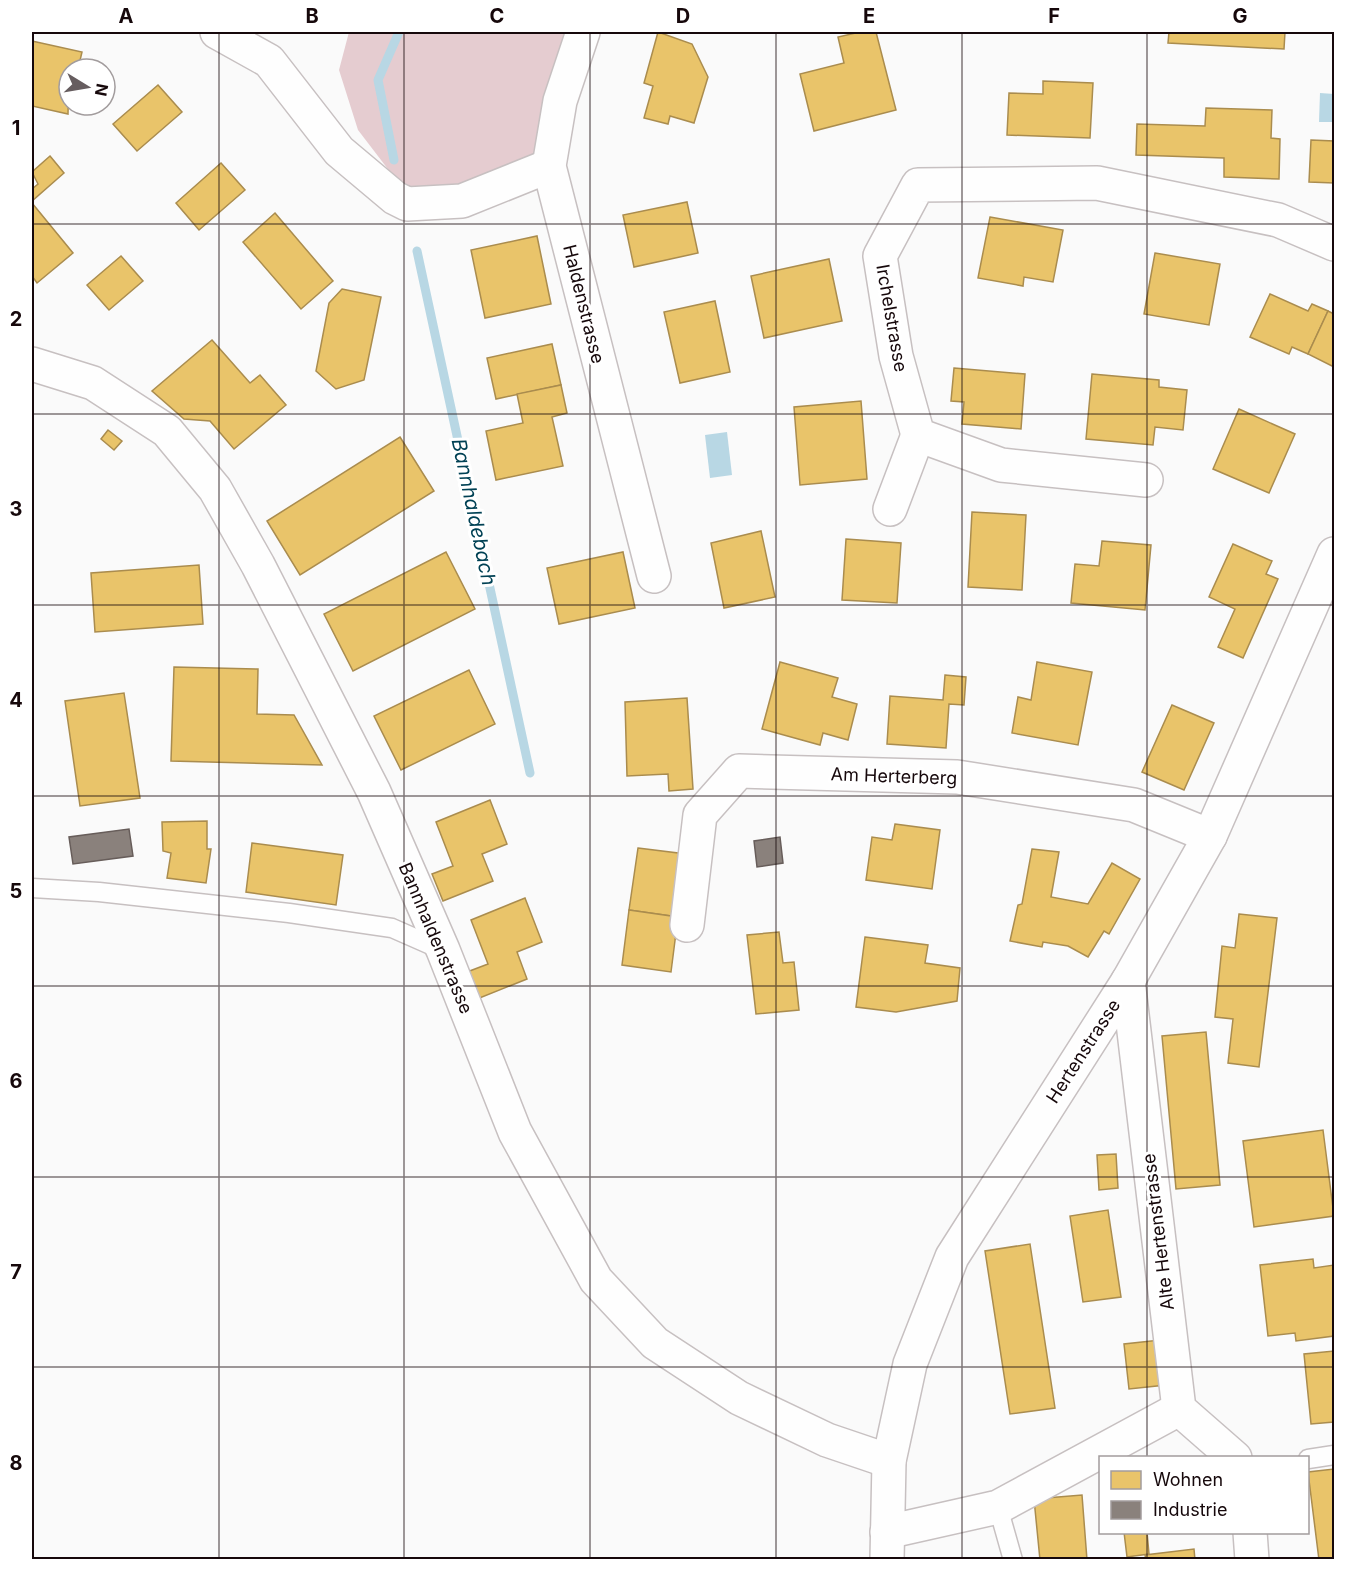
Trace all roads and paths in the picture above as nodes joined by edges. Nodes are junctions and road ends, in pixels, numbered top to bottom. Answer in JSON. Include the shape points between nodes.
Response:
{"nodes":[{"id":1,"x":217,"y":32,"type":"edge"},
{"id":2,"x":583,"y":32,"type":"edge"},
{"id":3,"x":549,"y":166,"type":"junction"},
{"id":4,"x":1335,"y":244,"type":"edge"},
{"id":5,"x":32,"y":364,"type":"edge"},
{"id":6,"x":918,"y":435,"type":"junction"},
{"id":7,"x":1146,"y":480,"type":"dead end"},
{"id":8,"x":890,"y":508,"type":"dead end"},
{"id":9,"x":1335,"y":554,"type":"edge"},
{"id":10,"x":654,"y":576,"type":"dead end"},
{"id":11,"x":1210,"y":836,"type":"junction"},
{"id":12,"x":32,"y":888,"type":"edge"},
{"id":13,"x":687,"y":925,"type":"dead end"},
{"id":14,"x":443,"y":950,"type":"junction"},
{"id":15,"x":1128,"y":981,"type":"junction"},
{"id":16,"x":1179,"y":1409,"type":"junction"},
{"id":17,"x":1335,"y":1455,"type":"edge"},
{"id":18,"x":1233,"y":1456,"type":"edge"},
{"id":19,"x":1309,"y":1459,"type":"edge"},
{"id":20,"x":889,"y":1461,"type":"junction"},
{"id":21,"x":998,"y":1507,"type":"junction"},
{"id":22,"x":1250,"y":1534,"type":"edge"},
{"id":23,"x":887,"y":1546,"type":"edge"},
{"id":24,"x":1013,"y":1560,"type":"edge"},
{"id":25,"x":1252,"y":1560,"type":"edge"}],
"edges":[{"from":1,"to":3,"type":"street","via":[[270,61],[339,151],[407,204],[462,201]]},
{"from":2,"to":3,"type":"street","name":"Haldenstrasse","via":[[560,101]]},
{"from":3,"to":10,"type":"street","name":"Haldenstrasse"},
{"from":4,"to":6,"type":"street","name":"Irchelstrasse","via":[[1278,220],[1097,183],[918,185],[880,256],[896,356]]},
{"from":5,"to":14,"type":"street","name":"Bannhaldenstrasse","via":[[93,383],[166,431],[215,489],[369,781]]},
{"from":6,"to":7,"type":"street","via":[[1001,465]]},
{"from":6,"to":8,"type":"street"},
{"from":9,"to":11,"type":"street","name":"Hertenstrasse"},
{"from":11,"to":13,"type":"street","name":"Am Herterberg","via":[[1134,804],[957,777],[739,771],[700,815]]},
{"from":11,"to":15,"type":"street","name":"Hertenstrasse"},
{"from":12,"to":14,"type":"lane","via":[[289,913],[392,928]]},
{"from":14,"to":20,"type":"street","name":"Bannhaldenstrasse","via":[[515,1132],[596,1280],[655,1343],[739,1398],[827,1440]]},
{"from":15,"to":16,"type":"street","name":"Alte Hertenstrasse"},
{"from":15,"to":20,"type":"street","name":"Hertenstrasse","via":[[952,1257],[910,1364]]},
{"from":16,"to":18,"type":"street"},
{"from":16,"to":21,"type":"street"},
{"from":17,"to":19,"type":"lane"},
{"from":20,"to":23,"type":"street","name":"Hertenstrasse"},
{"from":21,"to":23,"type":"street"},
{"from":21,"to":24,"type":"lane"},
{"from":22,"to":25,"type":"street"}]}
